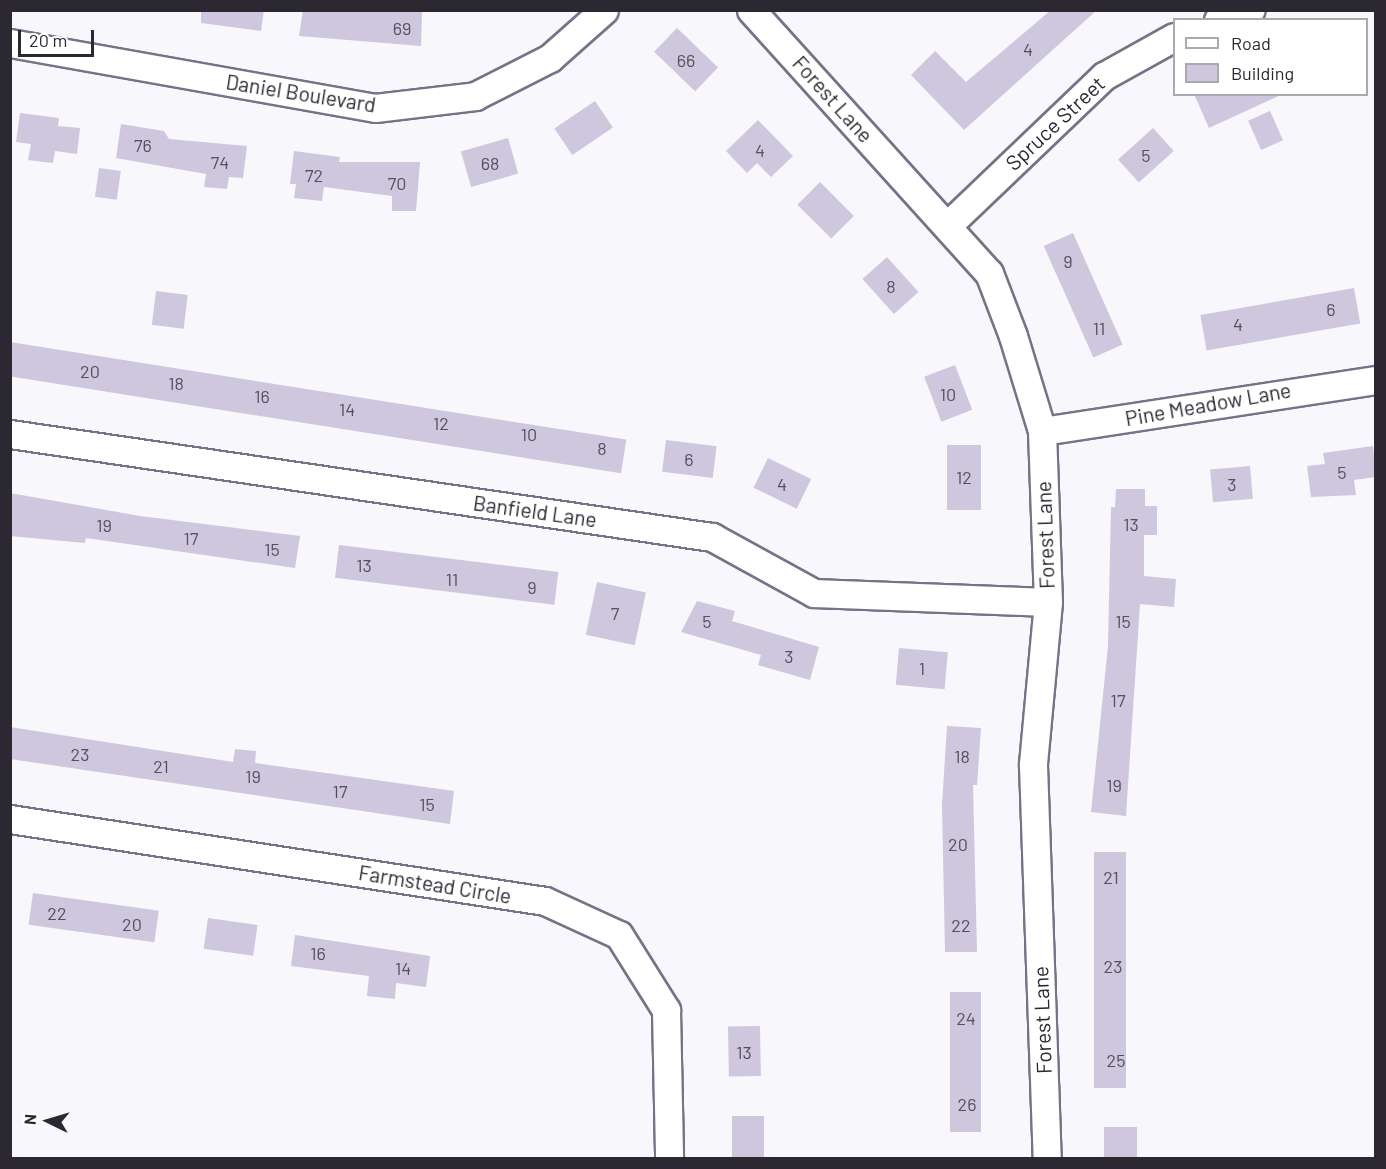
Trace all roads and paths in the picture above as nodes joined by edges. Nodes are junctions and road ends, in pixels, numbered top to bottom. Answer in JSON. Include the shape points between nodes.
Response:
{"nodes":[{"id":1,"x":604,"y":10,"type":"edge"},
{"id":2,"x":751,"y":10,"type":"edge"},
{"id":3,"x":1251,"y":10,"type":"edge"},
{"id":4,"x":1225,"y":18,"type":"edge"},
{"id":5,"x":1173,"y":38,"type":"edge"},
{"id":6,"x":10,"y":43,"type":"edge"},
{"id":7,"x":948,"y":225,"type":"junction"},
{"id":8,"x":1376,"y":380,"type":"edge"},
{"id":9,"x":1042,"y":431,"type":"junction"},
{"id":10,"x":10,"y":434,"type":"edge"},
{"id":11,"x":1048,"y":602,"type":"junction"},
{"id":12,"x":10,"y":819,"type":"edge"},
{"id":13,"x":669,"y":1158,"type":"edge"},
{"id":14,"x":1047,"y":1158,"type":"edge"}],
"edges":[{"from":1,"to":6,"type":"street","name":"Daniel Boulevard","via":[[550,58],[475,96],[375,108]]},
{"from":2,"to":7,"type":"street","name":"Forest Lane"},
{"from":3,"to":4,"type":"street"},
{"from":5,"to":7,"type":"street","name":"Spruce Street","via":[[1104,76]]},
{"from":7,"to":9,"type":"street","name":"Forest Lane","via":[[988,273],[1013,336]]},
{"from":8,"to":9,"type":"street","name":"Pine Meadow Lane"},
{"from":9,"to":11,"type":"street","name":"Forest Lane"},
{"from":10,"to":11,"type":"street","name":"Banfield Lane","via":[[712,537],[814,593]]},
{"from":11,"to":14,"type":"street","name":"Forest Lane","via":[[1033,765]]},
{"from":12,"to":13,"type":"street","name":"Farmstead Circle","via":[[545,901],[619,935],[666,1010]]}]}
